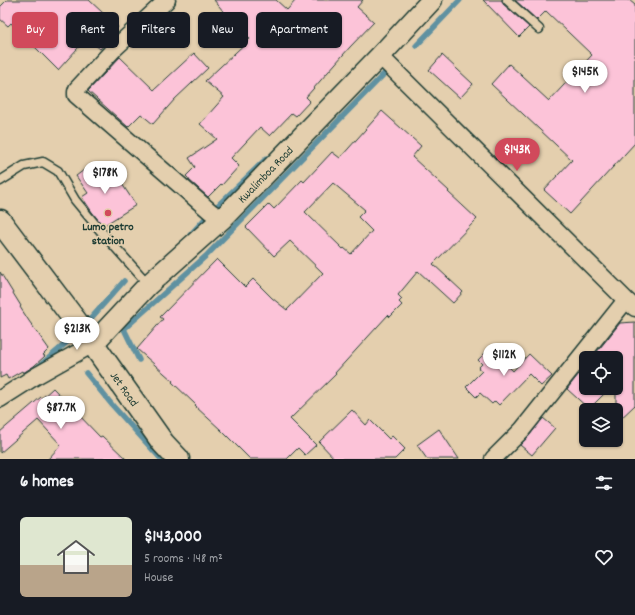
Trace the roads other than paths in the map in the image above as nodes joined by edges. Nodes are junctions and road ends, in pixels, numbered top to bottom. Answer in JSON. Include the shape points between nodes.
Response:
{"nodes":[{"id":1,"x":167,"y":0,"type":"edge"},
{"id":2,"x":432,"y":0,"type":"edge"},
{"id":3,"x":507,"y":0,"type":"edge"},
{"id":4,"x":539,"y":29,"type":"dead end"},
{"id":5,"x":380,"y":56,"type":"junction"},
{"id":6,"x":0,"y":181,"type":"edge"},
{"id":7,"x":222,"y":219,"type":"junction"},
{"id":8,"x":0,"y":221,"type":"edge"},
{"id":9,"x":148,"y":285,"type":"junction"},
{"id":10,"x":631,"y":304,"type":"edge"},
{"id":11,"x":93,"y":344,"type":"junction"},
{"id":12,"x":0,"y":399,"type":"edge"},
{"id":13,"x":178,"y":459,"type":"edge"},
{"id":14,"x":493,"y":459,"type":"edge"}],
"edges":[{"from":1,"to":7,"type":"street","via":[[115,48],[77,89],[76,95]]},
{"from":2,"to":5,"type":"street","name":"Kwalimboa Road"},
{"from":3,"to":4,"type":"lane"},
{"from":5,"to":7,"type":"street","name":"Kwalimboa Road"},
{"from":5,"to":10,"type":"street"},
{"from":6,"to":9,"type":"lane","via":[[24,166],[43,162],[58,171],[76,200]]},
{"from":7,"to":9,"type":"street","name":"Kwalimboa Road"},
{"from":8,"to":11,"type":"main road","name":"Jet Road"},
{"from":9,"to":11,"type":"street","name":"Kwalimboa Road"},
{"from":10,"to":14,"type":"street","via":[[522,430]]},
{"from":11,"to":12,"type":"street"},
{"from":11,"to":13,"type":"main road","name":"Jet Road"}]}
